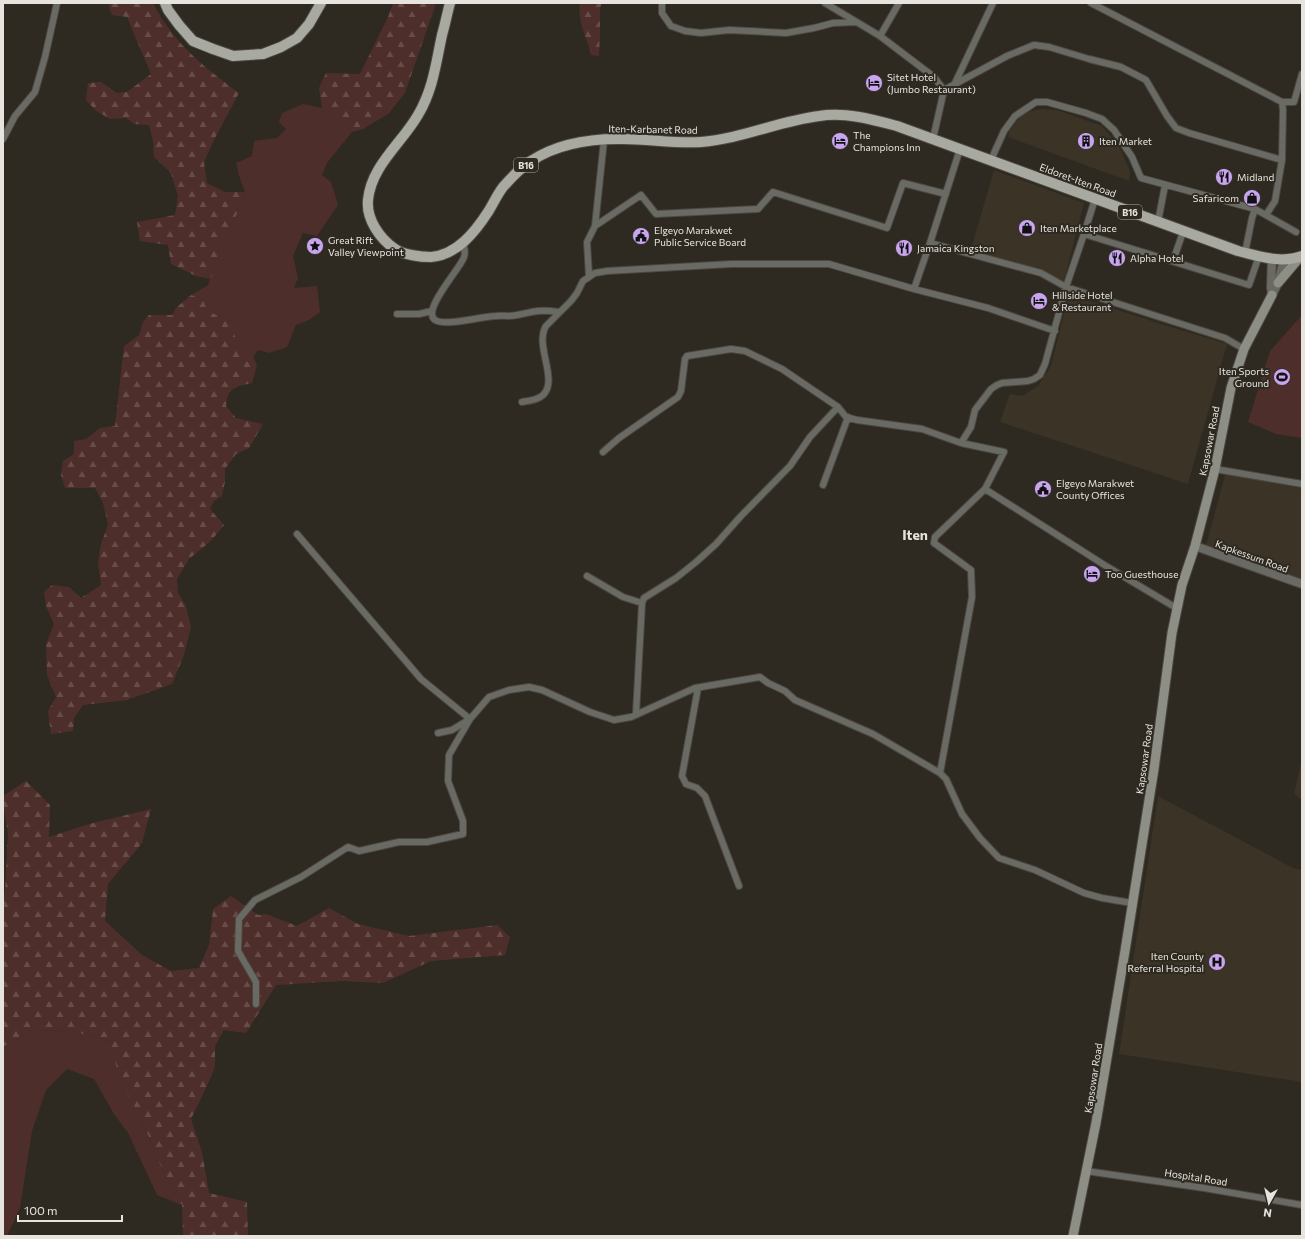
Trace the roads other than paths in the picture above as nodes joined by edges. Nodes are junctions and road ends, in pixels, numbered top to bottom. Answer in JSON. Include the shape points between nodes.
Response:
{"nodes":[{"id":1,"x":57,"y":3,"type":"edge"},
{"id":2,"x":165,"y":3,"type":"edge"},
{"id":3,"x":321,"y":3,"type":"edge"},
{"id":4,"x":450,"y":3,"type":"edge"},
{"id":5,"x":662,"y":3,"type":"edge"},
{"id":6,"x":826,"y":3,"type":"edge"},
{"id":7,"x":899,"y":3,"type":"edge"},
{"id":8,"x":992,"y":3,"type":"edge"},
{"id":9,"x":1091,"y":3,"type":"edge"},
{"id":10,"x":856,"y":22,"type":"junction"},
{"id":11,"x":880,"y":36,"type":"junction"},
{"id":12,"x":1302,"y":74,"type":"edge"},
{"id":13,"x":954,"y":83,"type":"junction"},
{"id":14,"x":944,"y":90,"type":"junction"},
{"id":15,"x":1282,"y":102,"type":"junction"},
{"id":16,"x":3,"y":139,"type":"edge"},
{"id":17,"x":933,"y":139,"type":"junction"},
{"id":18,"x":604,"y":140,"type":"junction"},
{"id":19,"x":960,"y":149,"type":"junction"},
{"id":20,"x":990,"y":160,"type":"junction"},
{"id":21,"x":1282,"y":160,"type":"junction"},
{"id":22,"x":1165,"y":185,"type":"junction"},
{"id":23,"x":946,"y":194,"type":"junction"},
{"id":24,"x":1095,"y":198,"type":"junction"},
{"id":25,"x":1255,"y":209,"type":"junction"},
{"id":26,"x":1266,"y":215,"type":"junction"},
{"id":27,"x":1158,"y":222,"type":"junction"},
{"id":28,"x":595,"y":226,"type":"junction"},
{"id":29,"x":1183,"y":232,"type":"junction"},
{"id":30,"x":1296,"y":232,"type":"dead end"},
{"id":31,"x":1084,"y":234,"type":"junction"},
{"id":32,"x":463,"y":242,"type":"junction"},
{"id":33,"x":930,"y":243,"type":"junction"},
{"id":34,"x":1245,"y":253,"type":"junction"},
{"id":35,"x":1259,"y":256,"type":"junction"},
{"id":36,"x":1301,"y":257,"type":"edge"},
{"id":37,"x":1272,"y":259,"type":"junction"},
{"id":38,"x":1284,"y":260,"type":"junction"},
{"id":39,"x":1173,"y":261,"type":"junction"},
{"id":40,"x":589,"y":276,"type":"junction"},
{"id":41,"x":1278,"y":283,"type":"junction"},
{"id":42,"x":1066,"y":287,"type":"junction"},
{"id":43,"x":914,"y":289,"type":"junction"},
{"id":44,"x":1272,"y":295,"type":"junction"},
{"id":45,"x":432,"y":311,"type":"junction"},
{"id":46,"x":559,"y":312,"type":"junction"},
{"id":47,"x":397,"y":314,"type":"dead end"},
{"id":48,"x":1055,"y":331,"type":"junction"},
{"id":49,"x":1244,"y":349,"type":"junction"},
{"id":50,"x":522,"y":402,"type":"dead end"},
{"id":51,"x":838,"y":407,"type":"junction"},
{"id":52,"x":848,"y":417,"type":"junction"},
{"id":53,"x":960,"y":443,"type":"junction"},
{"id":54,"x":603,"y":452,"type":"dead end"},
{"id":55,"x":1215,"y":469,"type":"junction"},
{"id":56,"x":1302,"y":484,"type":"edge"},
{"id":57,"x":824,"y":485,"type":"dead end"},
{"id":58,"x":986,"y":488,"type":"junction"},
{"id":59,"x":298,"y":534,"type":"dead end"},
{"id":60,"x":1195,"y":546,"type":"junction"},
{"id":61,"x":587,"y":576,"type":"dead end"},
{"id":62,"x":1302,"y":584,"type":"edge"},
{"id":63,"x":642,"y":602,"type":"junction"},
{"id":64,"x":1178,"y":609,"type":"junction"},
{"id":65,"x":698,"y":688,"type":"junction"},
{"id":66,"x":636,"y":714,"type":"junction"},
{"id":67,"x":470,"y":719,"type":"junction"},
{"id":68,"x":438,"y":733,"type":"dead end"},
{"id":69,"x":940,"y":773,"type":"junction"},
{"id":70,"x":739,"y":886,"type":"dead end"},
{"id":71,"x":1132,"y":902,"type":"junction"},
{"id":72,"x":256,"y":1004,"type":"dead end"},
{"id":73,"x":1086,"y":1171,"type":"junction"},
{"id":74,"x":1302,"y":1205,"type":"edge"},
{"id":75,"x":1073,"y":1236,"type":"edge"}],
"edges":[{"from":1,"to":16,"type":"street","via":[[35,92],[15,116]]},
{"from":2,"to":3,"type":"main road","via":[[178,25],[193,41],[233,56],[263,54],[297,38]]},
{"from":4,"to":32,"type":"main road","name":"Iten-Karbanet Road","number":"B16","via":[[426,98],[411,126],[384,161],[373,181],[368,200],[373,225],[384,240],[396,250],[432,257],[450,252]]},
{"from":5,"to":10,"type":"street","via":[[662,13],[671,26],[685,31],[786,33],[833,22]]},
{"from":6,"to":10,"type":"street"},
{"from":7,"to":11,"type":"street"},
{"from":8,"to":13,"type":"street"},
{"from":9,"to":15,"type":"street"},
{"from":10,"to":11,"type":"street"},
{"from":11,"to":14,"type":"street","via":[[934,76]]},
{"from":12,"to":15,"type":"street","via":[[1294,102]]},
{"from":13,"to":14,"type":"street"},
{"from":13,"to":21,"type":"street","via":[[1034,45],[1049,47],[1121,67],[1146,80],[1176,128]]},
{"from":14,"to":17,"type":"street"},
{"from":15,"to":21,"type":"street"},
{"from":17,"to":18,"type":"main road","name":"Iten-Karbanet Road","number":"B16","via":[[872,119],[842,115],[820,116],[702,142]]},
{"from":17,"to":19,"type":"main road","name":"Iten-Karbanet Road","number":"B16"},
{"from":18,"to":28,"type":"street"},
{"from":18,"to":32,"type":"main road","name":"Iten-Karbanet Road","number":"B16","via":[[557,147],[529,162],[503,188],[487,214]]},
{"from":19,"to":20,"type":"main road","name":"Eldoret-Iten Road","number":"B16"},
{"from":19,"to":23,"type":"street"},
{"from":20,"to":22,"type":"street","via":[[1004,131],[1015,116],[1036,102],[1047,102],[1102,120],[1114,130],[1132,157],[1141,178]]},
{"from":20,"to":24,"type":"main road","name":"Eldoret-Iten Road","number":"B16"},
{"from":21,"to":26,"type":"street","via":[[1275,201]]},
{"from":22,"to":25,"type":"street"},
{"from":22,"to":27,"type":"street"},
{"from":23,"to":28,"type":"street","via":[[903,183],[887,228],[773,192],[758,209],[656,214],[641,196]]},
{"from":23,"to":33,"type":"street"},
{"from":24,"to":27,"type":"main road","name":"Eldoret-Iten Road","number":"B16"},
{"from":24,"to":31,"type":"street"},
{"from":25,"to":26,"type":"street"},
{"from":25,"to":34,"type":"street"},
{"from":26,"to":30,"type":"street"},
{"from":27,"to":29,"type":"main road","name":"Eldoret-Iten Road","number":"B16"},
{"from":28,"to":40,"type":"street","via":[[587,242]]},
{"from":29,"to":34,"type":"main road","name":"Eldoret-Iten Road","number":"B16"},
{"from":29,"to":39,"type":"street"},
{"from":31,"to":39,"type":"street"},
{"from":31,"to":42,"type":"street"},
{"from":32,"to":45,"type":"street","via":[[465,252],[462,262],[434,302]]},
{"from":33,"to":42,"type":"street","via":[[1041,273]]},
{"from":33,"to":43,"type":"street"},
{"from":34,"to":35,"type":"main road","name":"Eldoret-Iten Road","number":"B16"},
{"from":35,"to":37,"type":"main road","name":"Eldoret-Iten Road","number":"B16"},
{"from":35,"to":39,"type":"street","via":[[1249,285]]},
{"from":36,"to":38,"type":"main road","name":"Eldoret-Iten Road","number":"B16"},
{"from":36,"to":41,"type":"main road"},
{"from":37,"to":38,"type":"main road","name":"Eldoret-Iten Road","number":"B16"},
{"from":37,"to":44,"type":"street","name":"Kapsowar Road"},
{"from":38,"to":41,"type":"street","name":"Kapsowar Road"},
{"from":40,"to":43,"type":"street","via":[[607,271],[731,264],[829,264]]},
{"from":40,"to":46,"type":"street","via":[[571,301]]},
{"from":41,"to":44,"type":"street","name":"Kapsowar Road"},
{"from":42,"to":48,"type":"street"},
{"from":42,"to":49,"type":"street","via":[[1225,338]]},
{"from":43,"to":48,"type":"street","via":[[988,308]]},
{"from":44,"to":49,"type":"main road","name":"Kapsowar Road"},
{"from":45,"to":46,"type":"street","via":[[436,321],[450,322],[540,311]]},
{"from":45,"to":47,"type":"street"},
{"from":46,"to":50,"type":"street","via":[[543,331],[547,388],[543,396]]},
{"from":48,"to":53,"type":"street","via":[[1040,375],[1028,382],[1002,383],[991,389],[976,410],[971,427]]},
{"from":49,"to":55,"type":"main road","name":"Kapsowar Road","via":[[1230,388]]},
{"from":51,"to":52,"type":"street"},
{"from":51,"to":54,"type":"street","via":[[782,368],[750,352],[731,349],[697,354],[685,359],[678,397]]},
{"from":51,"to":63,"type":"street","via":[[810,437],[790,466],[716,544],[676,578],[644,598]]},
{"from":52,"to":53,"type":"street","via":[[922,429]]},
{"from":52,"to":57,"type":"street"},
{"from":53,"to":58,"type":"street","via":[[1004,452]]},
{"from":55,"to":56,"type":"street"},
{"from":55,"to":60,"type":"main road","name":"Kapsowar Road"},
{"from":58,"to":64,"type":"street","via":[[1106,566]]},
{"from":58,"to":69,"type":"street","via":[[935,537],[934,543],[971,570],[972,597]]},
{"from":59,"to":67,"type":"street","via":[[421,679]]},
{"from":60,"to":62,"type":"street","name":"Kapkessum Road"},
{"from":60,"to":64,"type":"main road","name":"Kapsowar Road","via":[[1182,585]]},
{"from":61,"to":63,"type":"street","via":[[623,597]]},
{"from":63,"to":66,"type":"street"},
{"from":64,"to":71,"type":"main road","name":"Kapsowar Road","via":[[1172,634]]},
{"from":65,"to":66,"type":"street"},
{"from":65,"to":69,"type":"street","via":[[760,677],[785,691],[795,700],[873,734]]},
{"from":65,"to":70,"type":"street","via":[[682,776],[686,784],[697,788],[705,796]]},
{"from":66,"to":67,"type":"street","via":[[614,720],[529,687],[489,697]]},
{"from":67,"to":68,"type":"street","via":[[452,730]]},
{"from":67,"to":72,"type":"street","via":[[449,755],[448,781],[462,821],[463,834],[428,842],[399,842],[360,850],[348,847],[301,877],[255,900],[239,919],[238,951],[256,982]]},
{"from":69,"to":71,"type":"street","via":[[946,779],[962,814],[999,858],[1034,870],[1084,893]]},
{"from":71,"to":73,"type":"main road","name":"Kapsowar Road"},
{"from":73,"to":74,"type":"street","name":"Hospital Road"},
{"from":73,"to":75,"type":"main road","name":"Kapsowar Road"}]}
